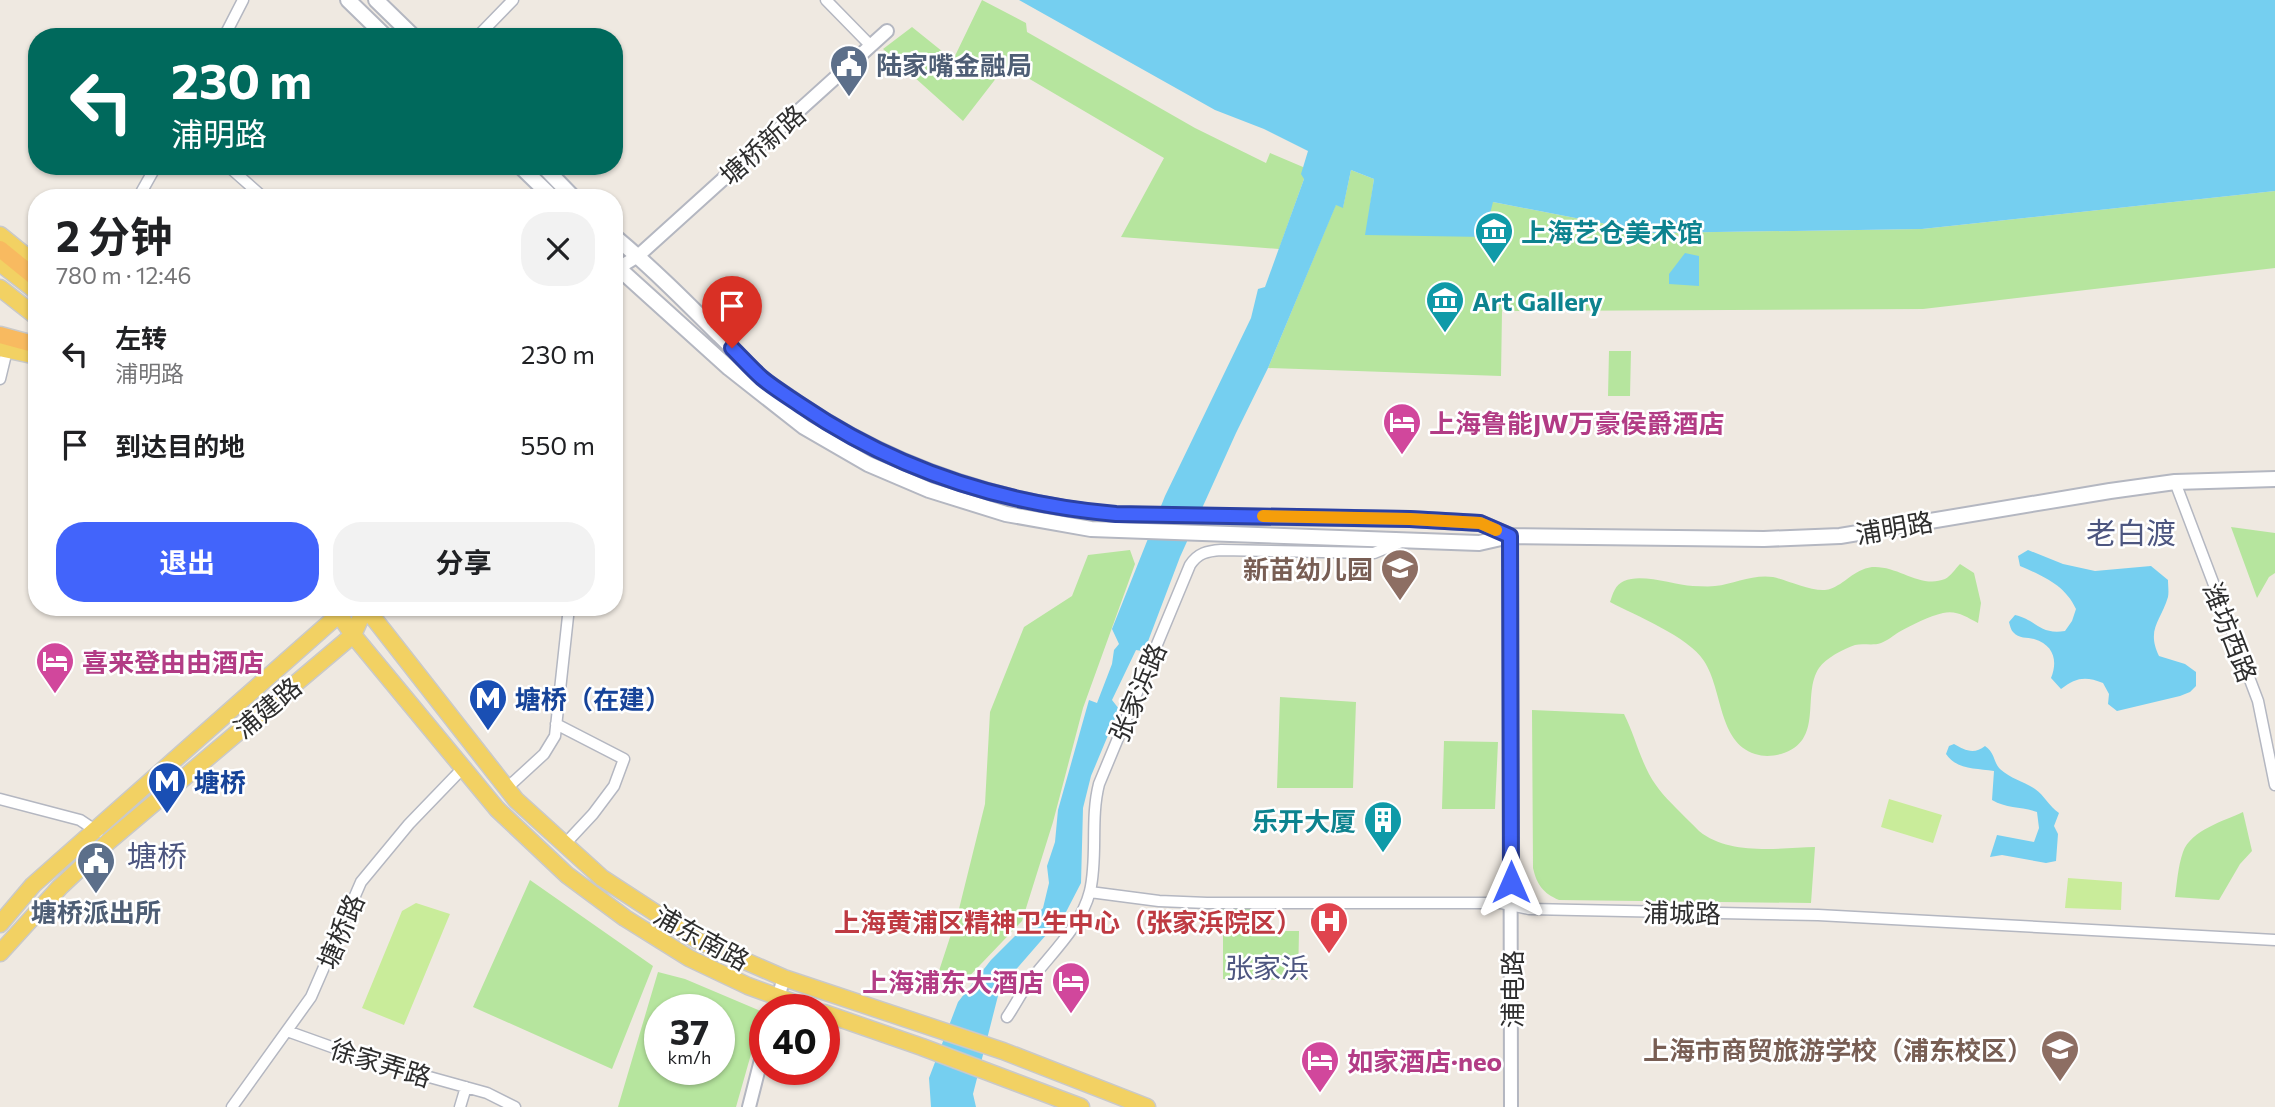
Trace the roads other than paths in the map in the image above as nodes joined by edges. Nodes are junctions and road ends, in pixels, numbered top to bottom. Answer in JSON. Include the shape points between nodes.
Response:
{"nodes":[{"id":1,"x":243,"y":0,"type":"edge"},
{"id":2,"x":348,"y":0,"type":"edge"},
{"id":3,"x":376,"y":0,"type":"edge"},
{"id":4,"x":513,"y":0,"type":"edge"},
{"id":5,"x":827,"y":0,"type":"edge"},
{"id":6,"x":229,"y":28,"type":"edge"},
{"id":7,"x":377,"y":28,"type":"edge"},
{"id":8,"x":405,"y":28,"type":"edge"},
{"id":9,"x":486,"y":28,"type":"edge"},
{"id":10,"x":887,"y":31,"type":"dead end"},
{"id":11,"x":871,"y":46,"type":"junction"},
{"id":12,"x":238,"y":175,"type":"edge"},
{"id":13,"x":529,"y":175,"type":"edge"},
{"id":14,"x":552,"y":175,"type":"edge"},
{"id":15,"x":254,"y":189,"type":"edge"},
{"id":16,"x":544,"y":189,"type":"edge"},
{"id":17,"x":566,"y":189,"type":"edge"},
{"id":18,"x":0,"y":235,"type":"edge"},
{"id":19,"x":623,"y":244,"type":"edge"},
{"id":20,"x":0,"y":249,"type":"edge"},
{"id":21,"x":638,"y":256,"type":"junction"},
{"id":22,"x":28,"y":258,"type":"edge"},
{"id":23,"x":0,"y":263,"type":"edge"},
{"id":24,"x":623,"y":268,"type":"edge"},
{"id":25,"x":28,"y":272,"type":"edge"},
{"id":26,"x":623,"y":276,"type":"edge"},
{"id":27,"x":28,"y":285,"type":"edge"},
{"id":28,"x":0,"y":288,"type":"edge"},
{"id":29,"x":28,"y":310,"type":"edge"},
{"id":30,"x":0,"y":335,"type":"edge"},
{"id":31,"x":28,"y":343,"type":"edge"},
{"id":32,"x":4,"y":349,"type":"edge"},
{"id":33,"x":28,"y":354,"type":"edge"},
{"id":34,"x":0,"y":379,"type":"edge"},
{"id":35,"x":2275,"y":479,"type":"edge"},
{"id":36,"x":2175,"y":482,"type":"junction"},
{"id":37,"x":1510,"y":536,"type":"junction"},
{"id":38,"x":1404,"y":541,"type":"junction"},
{"id":39,"x":333,"y":616,"type":"edge"},
{"id":40,"x":343,"y":616,"type":"edge"},
{"id":41,"x":361,"y":616,"type":"edge"},
{"id":42,"x":372,"y":616,"type":"edge"},
{"id":43,"x":568,"y":616,"type":"edge"},
{"id":44,"x":352,"y":635,"type":"junction"},
{"id":45,"x":556,"y":724,"type":"junction"},
{"id":46,"x":463,"y":768,"type":"junction"},
{"id":47,"x":2275,"y":785,"type":"edge"},
{"id":48,"x":507,"y":788,"type":"junction"},
{"id":49,"x":0,"y":799,"type":"edge"},
{"id":50,"x":96,"y":829,"type":"junction"},
{"id":51,"x":108,"y":842,"type":"junction"},
{"id":52,"x":565,"y":845,"type":"junction"},
{"id":53,"x":1090,"y":892,"type":"junction"},
{"id":54,"x":1512,"y":905,"type":"junction"},
{"id":55,"x":0,"y":924,"type":"edge"},
{"id":56,"x":2275,"y":940,"type":"edge"},
{"id":57,"x":0,"y":953,"type":"edge"},
{"id":58,"x":784,"y":978,"type":"junction"},
{"id":59,"x":759,"y":994,"type":"edge"},
{"id":60,"x":779,"y":994,"type":"edge"},
{"id":61,"x":1007,"y":1017,"type":"dead end"},
{"id":62,"x":840,"y":1019,"type":"edge"},
{"id":63,"x":287,"y":1031,"type":"junction"},
{"id":64,"x":755,"y":1085,"type":"edge"},
{"id":65,"x":466,"y":1087,"type":"junction"},
{"id":66,"x":232,"y":1107,"type":"edge"},
{"id":67,"x":460,"y":1107,"type":"edge"},
{"id":68,"x":515,"y":1107,"type":"edge"},
{"id":69,"x":750,"y":1107,"type":"edge"},
{"id":70,"x":1081,"y":1107,"type":"edge"},
{"id":71,"x":1147,"y":1107,"type":"edge"},
{"id":72,"x":1511,"y":1107,"type":"edge"}],
"edges":[{"from":1,"to":6,"type":"street"},
{"from":2,"to":7,"type":"main road"},
{"from":3,"to":8,"type":"main road"},
{"from":4,"to":9,"type":"street"},
{"from":5,"to":11,"type":"street"},
{"from":10,"to":11,"type":"street","name":"塘桥新路"},
{"from":11,"to":21,"type":"street","name":"塘桥新路"},
{"from":12,"to":15,"type":"street"},
{"from":13,"to":16,"type":"main road"},
{"from":14,"to":17,"type":"main road"},
{"from":18,"to":22,"type":"main road"},
{"from":19,"to":21,"type":"main road","name":"浦明路"},
{"from":20,"to":25,"type":"highway"},
{"from":21,"to":24,"type":"street","name":"塘桥新路"},
{"from":21,"to":37,"type":"main road","name":"浦明路","via":[[763,379],[888,456],[958,483],[1084,511],[1480,523]]},
{"from":23,"to":27,"type":"main road"},
{"from":26,"to":38,"type":"main road","name":"浦明路","via":[[804,427],[868,464],[929,491],[1006,514],[1080,527]]},
{"from":28,"to":29,"type":"main road"},
{"from":30,"to":31,"type":"highway"},
{"from":32,"to":33,"type":"main road"},
{"from":32,"to":34,"type":"street"},
{"from":35,"to":36,"type":"main road","name":"浦明路"},
{"from":36,"to":37,"type":"main road","name":"浦明路","via":[[1840,536]]},
{"from":36,"to":47,"type":"street","name":"潍坊西路","via":[[2258,701]]},
{"from":37,"to":38,"type":"main road","name":"浦明路","via":[[1479,543]]},
{"from":37,"to":54,"type":"street","name":"浦电路"},
{"from":38,"to":53,"type":"street","name":"张家浜路","via":[[1374,553],[1221,550],[1196,557],[1099,784]]},
{"from":39,"to":50,"type":"main road","name":"浦建路"},
{"from":40,"to":44,"type":"main road","name":"浦东南路"},
{"from":41,"to":44,"type":"main road"},
{"from":42,"to":48,"type":"main road","name":"浦东南路"},
{"from":43,"to":45,"type":"street"},
{"from":44,"to":46,"type":"main road","name":"浦东南路"},
{"from":44,"to":51,"type":"main road","name":"浦建路"},
{"from":45,"to":48,"type":"street","via":[[555,736],[544,754]]},
{"from":45,"to":52,"type":"street","via":[[624,759],[614,786]]},
{"from":46,"to":59,"type":"main road","name":"浦东南路","via":[[497,809],[567,875],[689,958]]},
{"from":46,"to":63,"type":"street","name":"塘桥路","via":[[361,882],[315,990]]},
{"from":48,"to":52,"type":"main road","name":"浦东南路"},
{"from":49,"to":50,"type":"street","via":[[80,820]]},
{"from":50,"to":51,"type":"street"},
{"from":50,"to":55,"type":"main road","name":"浦建路","via":[[33,885]]},
{"from":51,"to":57,"type":"main road","name":"浦建路"},
{"from":52,"to":58,"type":"main road","name":"浦东南路","via":[[602,878],[697,940]]},
{"from":53,"to":54,"type":"street","name":"浦城路","via":[[1159,901]]},
{"from":53,"to":61,"type":"street","name":"张家浜路","via":[[1071,930]]},
{"from":54,"to":56,"type":"street","name":"浦城路","via":[[1818,915]]},
{"from":54,"to":72,"type":"street","name":"浦电路"},
{"from":58,"to":60,"type":"street"},
{"from":58,"to":71,"type":"main road","name":"浦东南路","via":[[931,1026]]},
{"from":62,"to":70,"type":"main road"},
{"from":63,"to":65,"type":"street","name":"徐家弄路"},
{"from":63,"to":66,"type":"street","name":"塘桥路"},
{"from":64,"to":69,"type":"street"},
{"from":65,"to":67,"type":"street"},
{"from":65,"to":68,"type":"street","name":"徐家弄路"}]}
